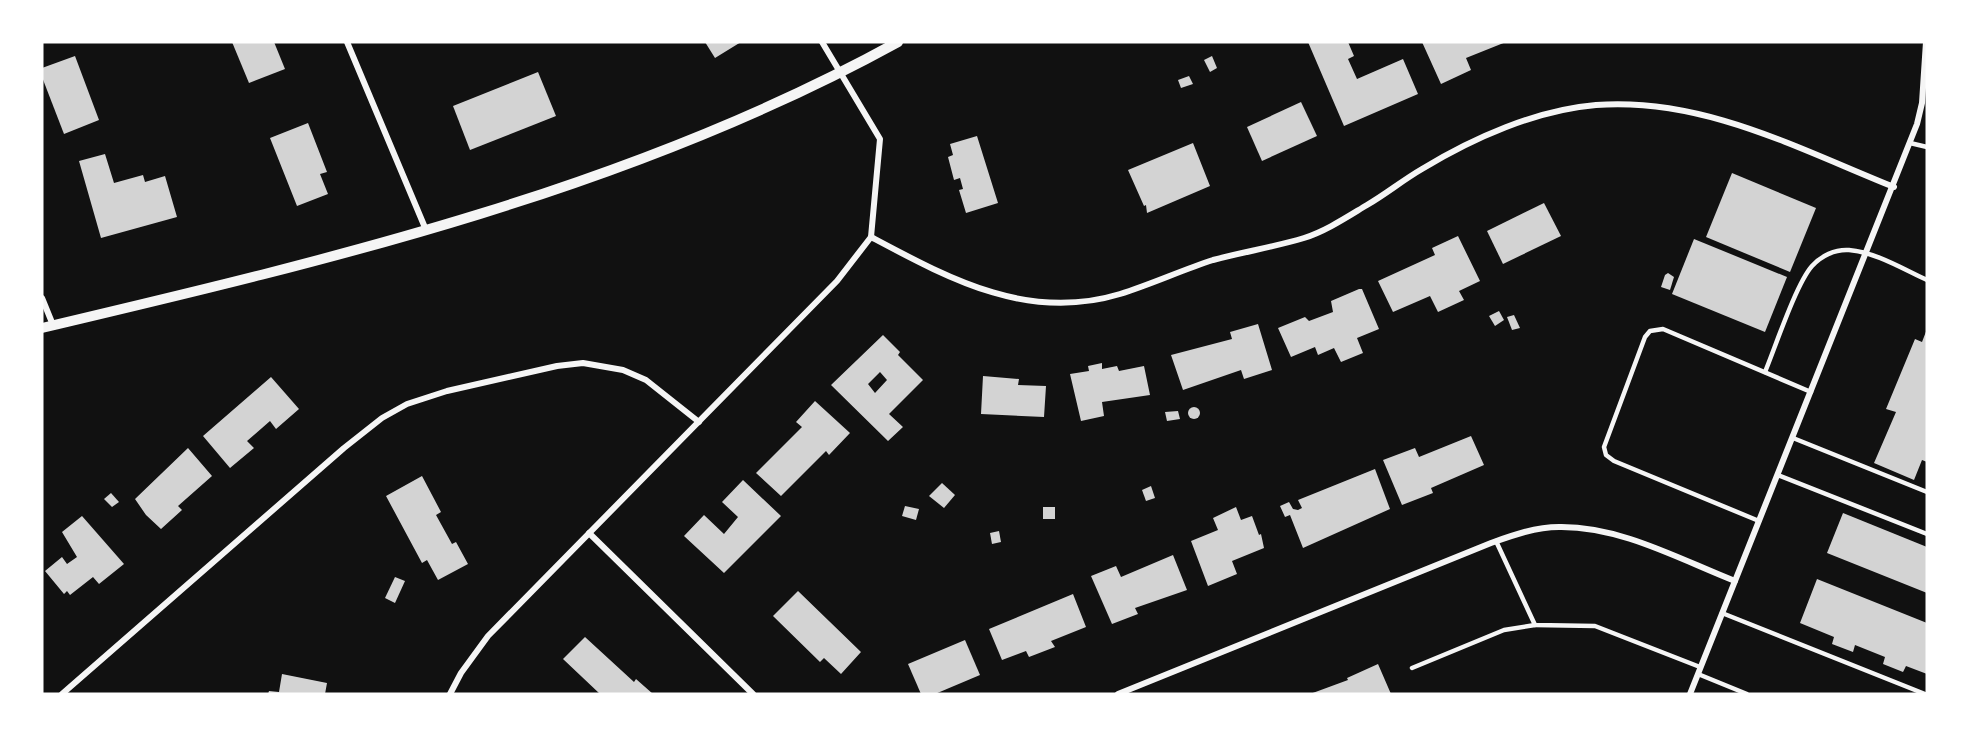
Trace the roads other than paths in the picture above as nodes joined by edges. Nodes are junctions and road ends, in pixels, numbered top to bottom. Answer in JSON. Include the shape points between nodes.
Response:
{"nodes":[{"id":1,"x":346,"y":42,"type":"edge"},
{"id":2,"x":822,"y":42,"type":"edge"},
{"id":3,"x":898,"y":42,"type":"edge"},
{"id":4,"x":1926,"y":42,"type":"edge"},
{"id":5,"x":842,"y":73,"type":"junction"},
{"id":6,"x":1910,"y":143,"type":"junction"},
{"id":7,"x":1927,"y":147,"type":"edge"},
{"id":8,"x":1894,"y":187,"type":"junction"},
{"id":9,"x":426,"y":230,"type":"junction"},
{"id":10,"x":872,"y":237,"type":"junction"},
{"id":11,"x":1867,"y":254,"type":"junction"},
{"id":12,"x":1927,"y":280,"type":"edge"},
{"id":13,"x":42,"y":298,"type":"edge"},
{"id":14,"x":48,"y":327,"type":"edge"},
{"id":15,"x":1765,"y":372,"type":"junction"},
{"id":16,"x":1811,"y":392,"type":"junction"},
{"id":17,"x":699,"y":422,"type":"junction"},
{"id":18,"x":1793,"y":438,"type":"junction"},
{"id":19,"x":1778,"y":475,"type":"junction"},
{"id":20,"x":1927,"y":492,"type":"edge"},
{"id":21,"x":1759,"y":521,"type":"junction"},
{"id":22,"x":589,"y":533,"type":"junction"},
{"id":23,"x":1927,"y":534,"type":"edge"},
{"id":24,"x":1496,"y":541,"type":"junction"},
{"id":25,"x":1735,"y":581,"type":"junction"},
{"id":26,"x":1722,"y":613,"type":"junction"},
{"id":27,"x":1535,"y":625,"type":"junction"},
{"id":28,"x":1701,"y":667,"type":"junction"},
{"id":29,"x":1412,"y":668,"type":"dead end"},
{"id":30,"x":1698,"y":674,"type":"junction"},
{"id":31,"x":62,"y":694,"type":"edge"},
{"id":32,"x":450,"y":694,"type":"edge"},
{"id":33,"x":753,"y":694,"type":"edge"},
{"id":34,"x":1118,"y":694,"type":"edge"},
{"id":35,"x":1690,"y":694,"type":"edge"},
{"id":36,"x":1747,"y":694,"type":"edge"},
{"id":37,"x":1925,"y":694,"type":"edge"}],
"edges":[{"from":1,"to":9,"type":"street"},
{"from":2,"to":5,"type":"street"},
{"from":3,"to":5,"type":"street"},
{"from":4,"to":6,"type":"street","via":[[1922,103]]},
{"from":5,"to":9,"type":"street","via":[[705,133],[537,196]]},
{"from":5,"to":10,"type":"street","via":[[880,139]]},
{"from":6,"to":7,"type":"lane"},
{"from":6,"to":8,"type":"street"},
{"from":8,"to":10,"type":"street","via":[[1697,111],[1657,105],[1594,105],[1562,110],[1488,135],[1424,167],[1371,203],[1306,237],[1212,261],[1119,295],[1055,302],[991,294],[941,274]]},
{"from":8,"to":11,"type":"street"},
{"from":9,"to":14,"type":"street","via":[[284,271]]},
{"from":10,"to":17,"type":"street","via":[[837,281]]},
{"from":11,"to":12,"type":"lane"},
{"from":11,"to":15,"type":"lane","via":[[1851,250],[1830,253],[1811,267]]},
{"from":11,"to":16,"type":"street"},
{"from":13,"to":14,"type":"street"},
{"from":15,"to":16,"type":"lane"},
{"from":15,"to":21,"type":"lane","via":[[1663,329],[1650,331],[1604,447],[1606,455],[1614,461]]},
{"from":16,"to":18,"type":"street"},
{"from":17,"to":22,"type":"street"},
{"from":17,"to":31,"type":"street","via":[[646,380],[623,370],[583,363],[447,391],[408,404],[382,418],[344,448]]},
{"from":18,"to":19,"type":"street"},
{"from":18,"to":20,"type":"lane"},
{"from":19,"to":21,"type":"street"},
{"from":19,"to":23,"type":"lane"},
{"from":21,"to":25,"type":"street"},
{"from":22,"to":32,"type":"street","via":[[488,636]]},
{"from":22,"to":33,"type":"street"},
{"from":24,"to":25,"type":"street","via":[[1526,531],[1583,528],[1641,543]]},
{"from":24,"to":27,"type":"lane"},
{"from":24,"to":34,"type":"street"},
{"from":25,"to":26,"type":"street"},
{"from":26,"to":28,"type":"street"},
{"from":26,"to":37,"type":"lane"},
{"from":27,"to":28,"type":"lane","via":[[1595,626]]},
{"from":27,"to":29,"type":"lane","via":[[1504,630]]},
{"from":28,"to":30,"type":"street"},
{"from":30,"to":35,"type":"street"},
{"from":30,"to":36,"type":"lane"}]}
